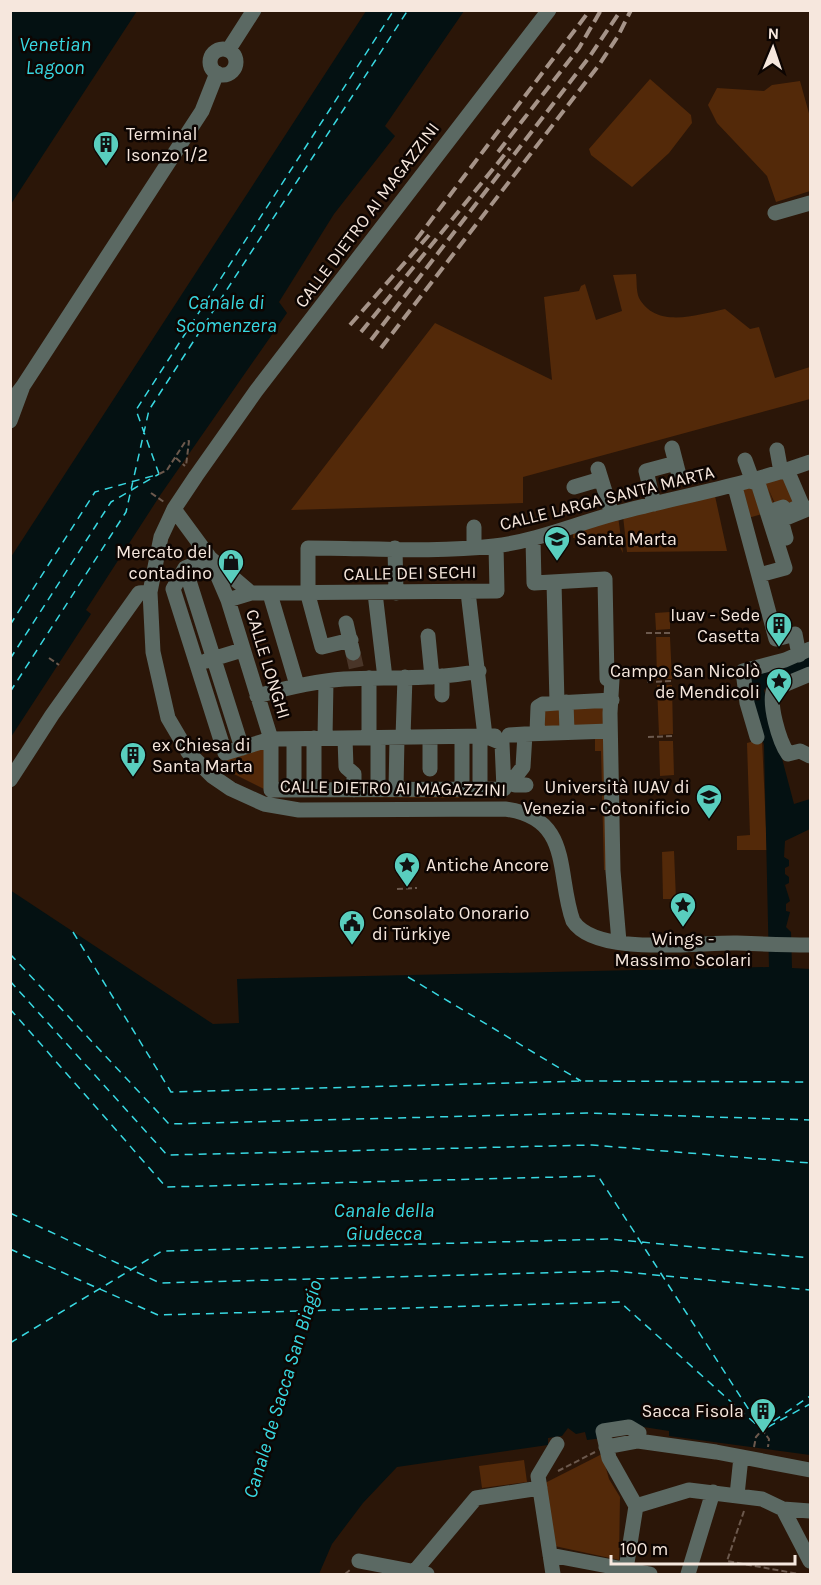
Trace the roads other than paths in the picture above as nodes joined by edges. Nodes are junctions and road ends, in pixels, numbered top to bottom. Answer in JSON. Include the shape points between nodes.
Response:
{"nodes":[{"id":1,"x":254,"y":10,"type":"edge"},
{"id":2,"x":549,"y":10,"type":"edge"},
{"id":3,"x":810,"y":203,"type":"edge"},
{"id":4,"x":775,"y":213,"type":"dead end"},
{"id":5,"x":23,"y":386,"type":"junction"},
{"id":6,"x":10,"y":404,"type":"edge"},
{"id":7,"x":10,"y":421,"type":"edge"},
{"id":8,"x":777,"y":450,"type":"dead end"},
{"id":9,"x":745,"y":460,"type":"dead end"},
{"id":10,"x":676,"y":462,"type":"dead end"},
{"id":11,"x":810,"y":462,"type":"edge"},
{"id":12,"x":784,"y":471,"type":"junction"},
{"id":13,"x":755,"y":481,"type":"junction"},
{"id":14,"x":574,"y":487,"type":"dead end"},
{"id":15,"x":735,"y":487,"type":"junction"},
{"id":16,"x":654,"y":504,"type":"junction"},
{"id":17,"x":810,"y":507,"type":"edge"},
{"id":18,"x":174,"y":509,"type":"junction"},
{"id":19,"x":794,"y":511,"type":"junction"},
{"id":20,"x":768,"y":512,"type":"junction"},
{"id":21,"x":614,"y":516,"type":"junction"},
{"id":22,"x":474,"y":527,"type":"dead end"},
{"id":23,"x":533,"y":539,"type":"junction"},
{"id":24,"x":496,"y":546,"type":"junction"},
{"id":25,"x":784,"y":547,"type":"junction"},
{"id":26,"x":395,"y":548,"type":"junction"},
{"id":27,"x":474,"y":548,"type":"junction"},
{"id":28,"x":210,"y":558,"type":"junction"},
{"id":29,"x":185,"y":567,"type":"junction"},
{"id":30,"x":795,"y":570,"type":"dead end"},
{"id":31,"x":759,"y":575,"type":"junction"},
{"id":32,"x":554,"y":582,"type":"junction"},
{"id":33,"x":190,"y":584,"type":"junction"},
{"id":34,"x":173,"y":589,"type":"junction"},
{"id":35,"x":150,"y":592,"type":"junction"},
{"id":36,"x":468,"y":592,"type":"junction"},
{"id":37,"x":375,"y":593,"type":"junction"},
{"id":38,"x":396,"y":593,"type":"junction"},
{"id":39,"x":251,"y":594,"type":"junction"},
{"id":40,"x":275,"y":594,"type":"junction"},
{"id":41,"x":308,"y":595,"type":"junction"},
{"id":42,"x":228,"y":600,"type":"junction"},
{"id":43,"x":346,"y":623,"type":"dead end"},
{"id":44,"x":428,"y":636,"type":"dead end"},
{"id":45,"x":805,"y":649,"type":"edge"},
{"id":46,"x":242,"y":650,"type":"junction"},
{"id":47,"x":213,"y":659,"type":"junction"},
{"id":48,"x":197,"y":664,"type":"junction"},
{"id":49,"x":479,"y":671,"type":"junction"},
{"id":50,"x":810,"y":674,"type":"edge"},
{"id":51,"x":361,"y":676,"type":"junction"},
{"id":52,"x":437,"y":676,"type":"junction"},
{"id":53,"x":405,"y":677,"type":"junction"},
{"id":54,"x":385,"y":678,"type":"junction"},
{"id":55,"x":326,"y":681,"type":"junction"},
{"id":56,"x":297,"y":685,"type":"junction"},
{"id":57,"x":442,"y":695,"type":"dead end"},
{"id":58,"x":257,"y":696,"type":"junction"},
{"id":59,"x":612,"y":700,"type":"junction"},
{"id":60,"x":562,"y":703,"type":"junction"},
{"id":61,"x":610,"y":731,"type":"junction"},
{"id":62,"x":567,"y":732,"type":"junction"},
{"id":63,"x":506,"y":736,"type":"junction"},
{"id":64,"x":400,"y":737,"type":"junction"},
{"id":65,"x":430,"y":737,"type":"junction"},
{"id":66,"x":462,"y":737,"type":"junction"},
{"id":67,"x":757,"y":737,"type":"dead end"},
{"id":68,"x":319,"y":738,"type":"junction"},
{"id":69,"x":345,"y":738,"type":"junction"},
{"id":70,"x":373,"y":738,"type":"junction"},
{"id":71,"x":271,"y":739,"type":"junction"},
{"id":72,"x":294,"y":739,"type":"junction"},
{"id":73,"x":242,"y":748,"type":"junction"},
{"id":74,"x":810,"y":756,"type":"edge"},
{"id":75,"x":346,"y":767,"type":"junction"},
{"id":76,"x":430,"y":769,"type":"junction"},
{"id":77,"x":10,"y":780,"type":"edge"},
{"id":78,"x":517,"y":784,"type":"dead end"},
{"id":79,"x":378,"y":789,"type":"junction"},
{"id":80,"x":396,"y":789,"type":"junction"},
{"id":81,"x":422,"y":789,"type":"junction"},
{"id":82,"x":438,"y":789,"type":"junction"},
{"id":83,"x":462,"y":789,"type":"junction"},
{"id":84,"x":480,"y":789,"type":"junction"},
{"id":85,"x":294,"y":790,"type":"junction"},
{"id":86,"x":314,"y":790,"type":"junction"},
{"id":87,"x":337,"y":790,"type":"junction"},
{"id":88,"x":354,"y":790,"type":"junction"},
{"id":89,"x":619,"y":942,"type":"junction"},
{"id":90,"x":804,"y":945,"type":"edge"},
{"id":91,"x":557,"y":1444,"type":"dead end"},
{"id":92,"x":741,"y":1457,"type":"junction"},
{"id":93,"x":810,"y":1470,"type":"edge"},
{"id":94,"x":540,"y":1484,"type":"junction"},
{"id":95,"x":711,"y":1492,"type":"junction"},
{"id":96,"x":742,"y":1496,"type":"junction"},
{"id":97,"x":636,"y":1506,"type":"junction"},
{"id":98,"x":783,"y":1509,"type":"junction"},
{"id":99,"x":810,"y":1511,"type":"edge"},
{"id":100,"x":550,"y":1555,"type":"junction"},
{"id":101,"x":359,"y":1561,"type":"dead end"},
{"id":102,"x":810,"y":1561,"type":"edge"},
{"id":103,"x":626,"y":1569,"type":"junction"},
{"id":104,"x":420,"y":1573,"type":"edge"},
{"id":105,"x":552,"y":1575,"type":"edge"},
{"id":106,"x":650,"y":1575,"type":"edge"},
{"id":107,"x":688,"y":1575,"type":"edge"}],
"edges":[{"from":1,"to":5,"type":"street","via":[[230,50],[237,60],[235,69],[228,74],[217,73],[202,111]]},
{"from":2,"to":18,"type":"street","name":"CALLE DIETRO AI MAGAZZINI","via":[[256,391]]},
{"from":3,"to":4,"type":"street"},
{"from":5,"to":6,"type":"street"},
{"from":5,"to":7,"type":"street"},
{"from":8,"to":12,"type":"street"},
{"from":9,"to":13,"type":"street"},
{"from":10,"to":16,"type":"street","via":[[646,471]]},
{"from":11,"to":12,"type":"street","name":"CALLE LARGA SANTA MARTA"},
{"from":12,"to":13,"type":"street","name":"CALLE LARGA SANTA MARTA"},
{"from":12,"to":19,"type":"street","via":[[802,506]]},
{"from":13,"to":15,"type":"street","name":"CALLE LARGA SANTA MARTA"},
{"from":13,"to":20,"type":"street"},
{"from":14,"to":21,"type":"street","via":[[600,474]]},
{"from":15,"to":16,"type":"street","name":"CALLE LARGA SANTA MARTA"},
{"from":15,"to":31,"type":"street"},
{"from":16,"to":21,"type":"street","name":"CALLE LARGA SANTA MARTA"},
{"from":17,"to":19,"type":"street"},
{"from":18,"to":28,"type":"street"},
{"from":18,"to":35,"type":"street","name":"CALLE DIETRO AI MAGAZZINI","via":[[157,549]]},
{"from":19,"to":20,"type":"street","via":[[785,513],[783,507]]},
{"from":19,"to":25,"type":"street","via":[[781,520]]},
{"from":20,"to":25,"type":"street"},
{"from":21,"to":23,"type":"street","name":"CALLE LARGA SANTA MARTA"},
{"from":22,"to":27,"type":"street"},
{"from":23,"to":24,"type":"street","name":"CALLE LARGA SANTA MARTA"},
{"from":23,"to":32,"type":"street","via":[[534,583]]},
{"from":24,"to":27,"type":"street","name":"CALLE LARGA SANTA MARTA"},
{"from":24,"to":36,"type":"street","name":"CALLE DEI SECHI","via":[[496,591]]},
{"from":25,"to":30,"type":"street"},
{"from":25,"to":31,"type":"street","via":[[785,568]]},
{"from":26,"to":27,"type":"street","name":"CALLE LARGA SANTA MARTA"},
{"from":26,"to":38,"type":"street"},
{"from":26,"to":41,"type":"street","name":"CALLE LARGA SANTA MARTA","via":[[308,548]]},
{"from":28,"to":29,"type":"street"},
{"from":28,"to":39,"type":"street"},
{"from":28,"to":42,"type":"street"},
{"from":29,"to":33,"type":"street"},
{"from":29,"to":34,"type":"street"},
{"from":31,"to":45,"type":"street","via":[[776,639],[795,634]]},
{"from":32,"to":59,"type":"street","via":[[605,579],[607,679],[612,679]]},
{"from":32,"to":60,"type":"street"},
{"from":33,"to":34,"type":"street"},
{"from":33,"to":47,"type":"street"},
{"from":34,"to":48,"type":"street"},
{"from":35,"to":77,"type":"street","via":[[139,593]]},
{"from":35,"to":89,"type":"street","name":"CALLE DIETRO AI MAGAZZINI","via":[[153,652],[165,709],[182,744],[212,776],[242,795],[288,809],[522,812],[544,826],[555,840],[577,926],[594,936]]},
{"from":36,"to":38,"type":"street","name":"CALLE DEI SECHI"},
{"from":36,"to":49,"type":"street"},
{"from":37,"to":38,"type":"street","name":"CALLE DEI SECHI"},
{"from":37,"to":41,"type":"street","name":"CALLE DEI SECHI"},
{"from":37,"to":54,"type":"street"},
{"from":39,"to":40,"type":"street","name":"CALLE DEI SECHI"},
{"from":39,"to":42,"type":"street","name":"CALLE DEI SECHI"},
{"from":40,"to":41,"type":"street","name":"CALLE DEI SECHI"},
{"from":40,"to":56,"type":"street"},
{"from":41,"to":43,"type":"street","via":[[322,647],[352,647]]},
{"from":42,"to":46,"type":"street","name":"CALLE LONGHI"},
{"from":44,"to":52,"type":"street"},
{"from":45,"to":67,"type":"street","via":[[743,671]]},
{"from":46,"to":47,"type":"street"},
{"from":46,"to":58,"type":"street","name":"CALLE LONGHI"},
{"from":47,"to":48,"type":"street"},
{"from":47,"to":73,"type":"street"},
{"from":48,"to":73,"type":"street","via":[[225,753]]},
{"from":49,"to":52,"type":"street"},
{"from":49,"to":63,"type":"street"},
{"from":50,"to":74,"type":"street","via":[[772,692],[779,737],[788,754],[800,751]]},
{"from":51,"to":54,"type":"street"},
{"from":51,"to":55,"type":"street"},
{"from":51,"to":70,"type":"street"},
{"from":52,"to":53,"type":"street"},
{"from":52,"to":57,"type":"street"},
{"from":53,"to":54,"type":"street"},
{"from":53,"to":64,"type":"street"},
{"from":55,"to":56,"type":"street"},
{"from":55,"to":68,"type":"street"},
{"from":56,"to":58,"type":"street"},
{"from":58,"to":71,"type":"street","name":"CALLE LONGHI"},
{"from":59,"to":60,"type":"street"},
{"from":59,"to":61,"type":"street"},
{"from":60,"to":62,"type":"street"},
{"from":60,"to":63,"type":"street","via":[[543,704]]},
{"from":61,"to":62,"type":"street"},
{"from":61,"to":89,"type":"street","via":[[613,875]]},
{"from":62,"to":63,"type":"street"},
{"from":63,"to":66,"type":"street"},
{"from":63,"to":78,"type":"street","via":[[524,760]]},
{"from":63,"to":84,"type":"street"},
{"from":63,"to":84,"type":"street","via":[[504,789]]},
{"from":64,"to":65,"type":"street"},
{"from":64,"to":70,"type":"street"},
{"from":64,"to":80,"type":"street"},
{"from":65,"to":66,"type":"street"},
{"from":65,"to":76,"type":"street"},
{"from":66,"to":83,"type":"street"},
{"from":68,"to":69,"type":"street"},
{"from":68,"to":72,"type":"street"},
{"from":68,"to":86,"type":"street"},
{"from":69,"to":70,"type":"street"},
{"from":69,"to":75,"type":"street"},
{"from":70,"to":79,"type":"street"},
{"from":71,"to":72,"type":"street"},
{"from":71,"to":73,"type":"street"},
{"from":71,"to":85,"type":"street","name":"CALLE LONGHI","via":[[271,790]]},
{"from":72,"to":85,"type":"street"},
{"from":75,"to":87,"type":"street","via":[[337,775]]},
{"from":75,"to":88,"type":"street","via":[[354,774]]},
{"from":76,"to":81,"type":"street","via":[[422,775]]},
{"from":76,"to":82,"type":"street","via":[[437,775]]},
{"from":79,"to":80,"type":"street"},
{"from":79,"to":88,"type":"street"},
{"from":80,"to":81,"type":"street"},
{"from":81,"to":82,"type":"street"},
{"from":82,"to":83,"type":"street"},
{"from":83,"to":84,"type":"street"},
{"from":85,"to":86,"type":"street"},
{"from":86,"to":87,"type":"street"},
{"from":87,"to":88,"type":"street"},
{"from":89,"to":90,"type":"street","name":"CALLE DIETRO AI MAGAZZINI"},
{"from":91,"to":94,"type":"street","via":[[538,1476]]},
{"from":92,"to":93,"type":"street","via":[[767,1455]]},
{"from":92,"to":96,"type":"street"},
{"from":92,"to":97,"type":"street","via":[[638,1441],[606,1447]]},
{"from":94,"to":100,"type":"street"},
{"from":94,"to":104,"type":"street","via":[[476,1498]]},
{"from":95,"to":96,"type":"street"},
{"from":95,"to":97,"type":"street","via":[[689,1490]]},
{"from":95,"to":107,"type":"street"},
{"from":96,"to":98,"type":"street","via":[[762,1499]]},
{"from":97,"to":103,"type":"street"},
{"from":98,"to":99,"type":"street"},
{"from":98,"to":102,"type":"street"},
{"from":100,"to":103,"type":"street"},
{"from":100,"to":105,"type":"street"},
{"from":101,"to":104,"type":"street"},
{"from":103,"to":106,"type":"street"}]}
